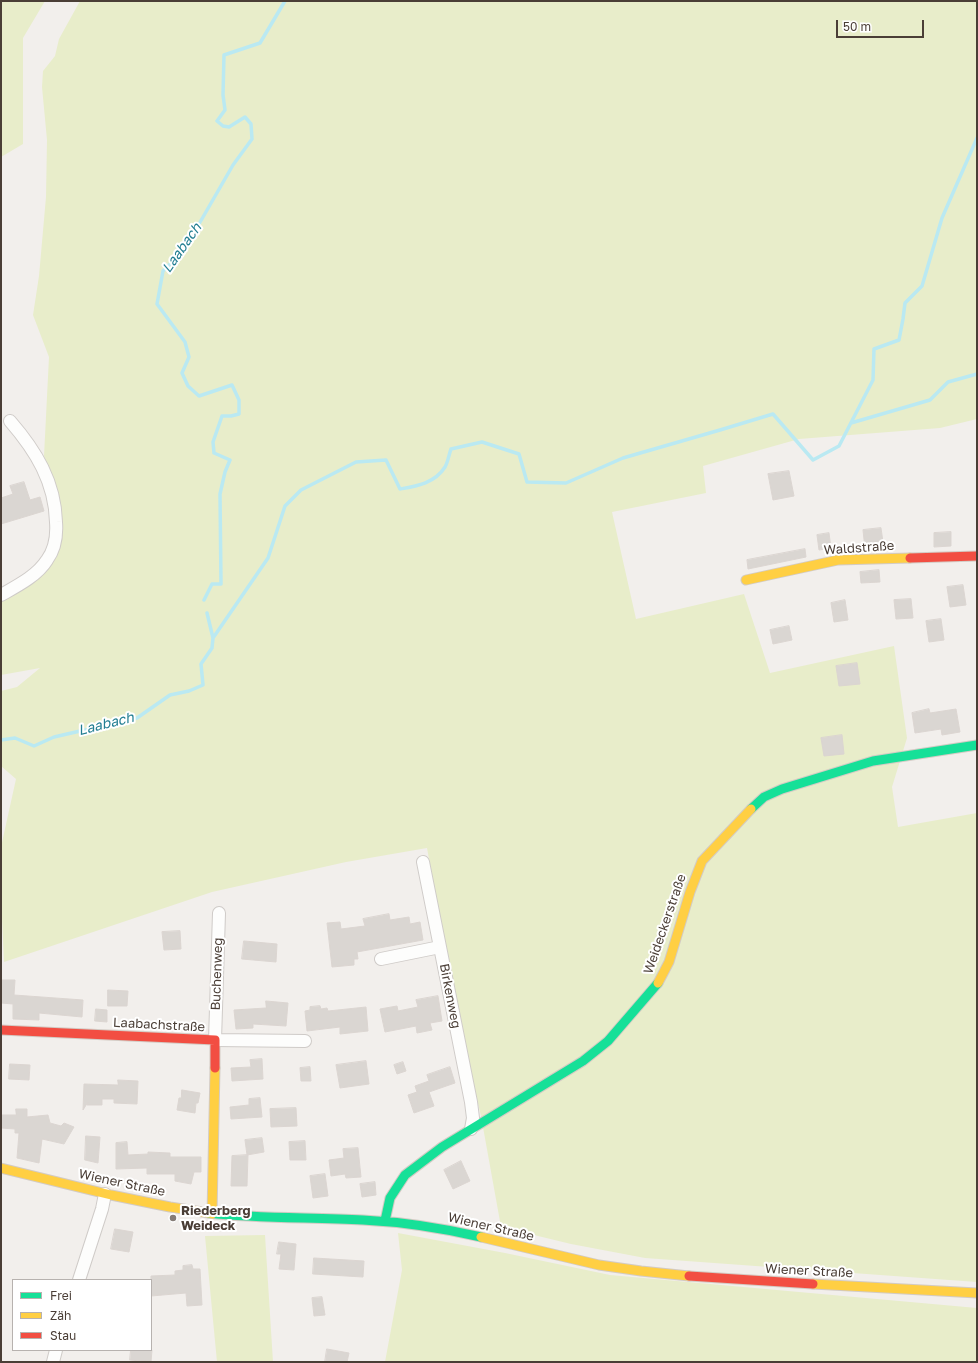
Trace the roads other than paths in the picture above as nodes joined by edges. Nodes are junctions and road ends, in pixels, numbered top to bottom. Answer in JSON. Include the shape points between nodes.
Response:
{"nodes":[{"id":1,"x":10,"y":421,"type":"dead end"},
{"id":2,"x":977,"y":556,"type":"edge"},
{"id":3,"x":746,"y":580,"type":"dead end"},
{"id":4,"x":1,"y":595,"type":"edge"},
{"id":5,"x":977,"y":745,"type":"edge"},
{"id":6,"x":422,"y":862,"type":"dead end"},
{"id":7,"x":219,"y":913,"type":"dead end"},
{"id":8,"x":440,"y":947,"type":"junction"},
{"id":9,"x":381,"y":959,"type":"dead end"},
{"id":10,"x":1,"y":1030,"type":"edge"},
{"id":11,"x":215,"y":1040,"type":"junction"},
{"id":12,"x":305,"y":1042,"type":"dead end"},
{"id":13,"x":472,"y":1129,"type":"junction"},
{"id":14,"x":1,"y":1168,"type":"edge"},
{"id":15,"x":105,"y":1194,"type":"junction"},
{"id":16,"x":212,"y":1214,"type":"junction"},
{"id":17,"x":385,"y":1221,"type":"junction"},
{"id":18,"x":79,"y":1279,"type":"edge"},
{"id":19,"x":977,"y":1293,"type":"edge"},
{"id":20,"x":56,"y":1351,"type":"edge"},
{"id":21,"x":52,"y":1362,"type":"edge"}],
"edges":[{"from":1,"to":4,"type":"street","via":[[36,455],[48,477],[56,512],[56,531],[48,560],[20,585]]},
{"from":2,"to":3,"type":"street","name":"Waldstraße","via":[[838,560]]},
{"from":5,"to":13,"type":"street","name":"Weideckerstraße","via":[[873,761],[764,797],[702,861],[669,962],[657,986],[637,1010],[608,1041],[583,1061]]},
{"from":6,"to":8,"type":"street","name":"Birkenweg"},
{"from":7,"to":11,"type":"street","name":"Buchenweg"},
{"from":8,"to":9,"type":"street"},
{"from":8,"to":13,"type":"street","name":"Birkenweg","via":[[471,1102]]},
{"from":10,"to":11,"type":"street","name":"Laabachstraße"},
{"from":11,"to":12,"type":"street"},
{"from":11,"to":16,"type":"street","name":"Laabachstraße"},
{"from":13,"to":17,"type":"street","name":"Weideckerstraße","via":[[442,1147],[405,1175],[390,1198]]},
{"from":14,"to":15,"type":"street","name":"Wiener Straße"},
{"from":15,"to":16,"type":"street","name":"Wiener Straße"},
{"from":15,"to":18,"type":"street"},
{"from":16,"to":17,"type":"street","name":"Wiener Straße"},
{"from":17,"to":19,"type":"street","name":"Wiener Straße","via":[[466,1233],[625,1269],[798,1284]]},
{"from":20,"to":21,"type":"street"}]}
